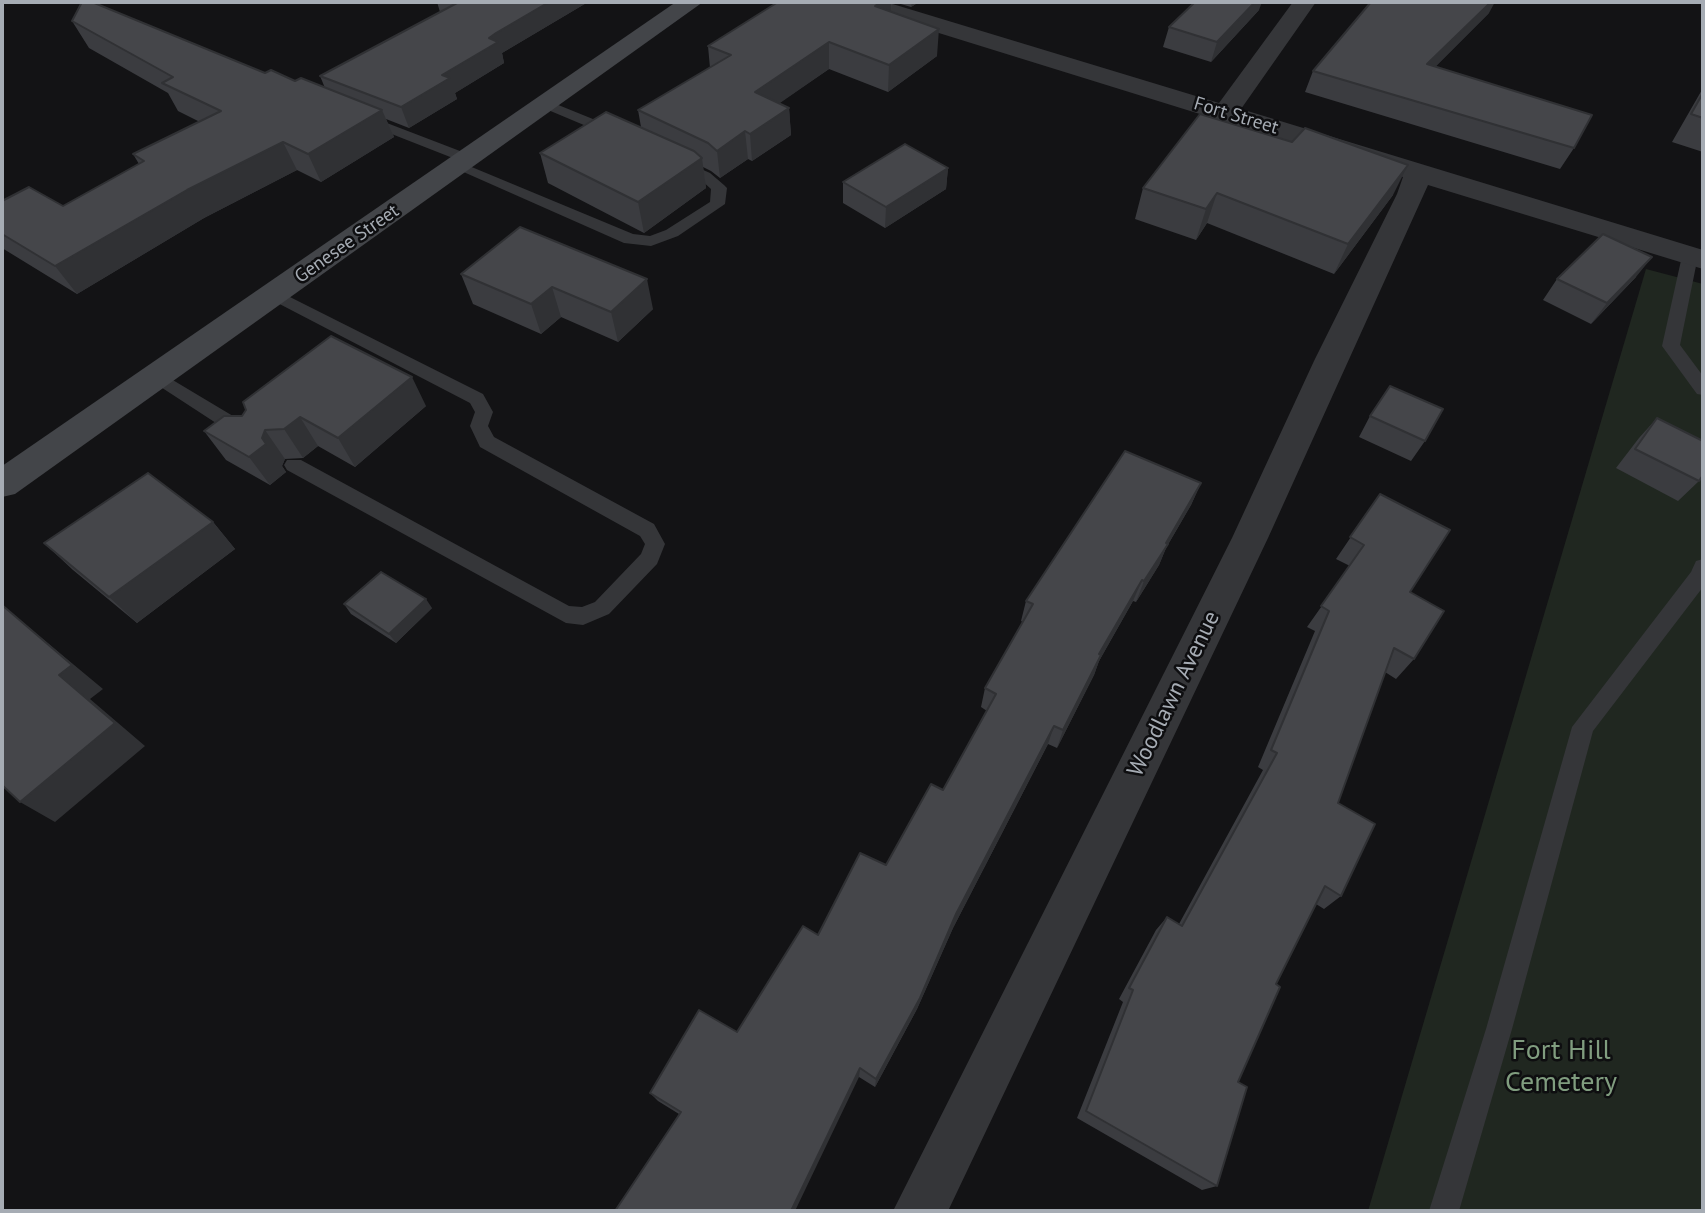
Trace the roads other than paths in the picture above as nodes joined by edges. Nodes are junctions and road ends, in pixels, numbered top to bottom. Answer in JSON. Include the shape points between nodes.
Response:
{"nodes":[{"id":1,"x":691,"y":2,"type":"edge"},
{"id":2,"x":863,"y":2,"type":"edge"},
{"id":3,"x":1305,"y":2,"type":"edge"},
{"id":4,"x":546,"y":104,"type":"junction"},
{"id":5,"x":1225,"y":113,"type":"junction"},
{"id":6,"x":355,"y":115,"type":"edge"},
{"id":7,"x":629,"y":139,"type":"edge"},
{"id":8,"x":662,"y":155,"type":"edge"},
{"id":9,"x":463,"y":163,"type":"junction"},
{"id":10,"x":1418,"y":172,"type":"junction"},
{"id":11,"x":1697,"y":258,"type":"edge"},
{"id":12,"x":274,"y":295,"type":"junction"},
{"id":13,"x":156,"y":376,"type":"junction"},
{"id":14,"x":1703,"y":389,"type":"edge"},
{"id":15,"x":254,"y":438,"type":"edge"},
{"id":16,"x":294,"y":465,"type":"dead end"},
{"id":17,"x":2,"y":484,"type":"edge"},
{"id":18,"x":1703,"y":567,"type":"edge"},
{"id":19,"x":920,"y":1211,"type":"edge"},
{"id":20,"x":1444,"y":1211,"type":"edge"}],
"edges":[{"from":1,"to":4,"type":"main road","name":"Genesee Street"},
{"from":2,"to":5,"type":"street","name":"Fort Street"},
{"from":3,"to":5,"type":"street"},
{"from":4,"to":7,"type":"lane"},
{"from":4,"to":9,"type":"main road","name":"Genesee Street"},
{"from":5,"to":10,"type":"street","name":"Fort Street"},
{"from":6,"to":9,"type":"lane"},
{"from":8,"to":9,"type":"lane","via":[[719,188],[717,204],[651,241],[630,239]]},
{"from":9,"to":12,"type":"main road","name":"Genesee Street"},
{"from":10,"to":11,"type":"street","name":"Fort Street"},
{"from":10,"to":19,"type":"street","name":"Woodlawn Avenue","via":[[1250,538]]},
{"from":11,"to":14,"type":"lane","via":[[1671,346]]},
{"from":12,"to":13,"type":"main road","name":"Genesee Street"},
{"from":12,"to":16,"type":"lane","via":[[477,399],[484,412],[479,426],[487,442],[646,530],[655,544],[650,558],[602,608],[583,616],[566,614]]},
{"from":13,"to":15,"type":"lane"},
{"from":13,"to":17,"type":"main road","name":"Genesee Street"},
{"from":18,"to":20,"type":"lane","via":[[1583,727]]}]}
